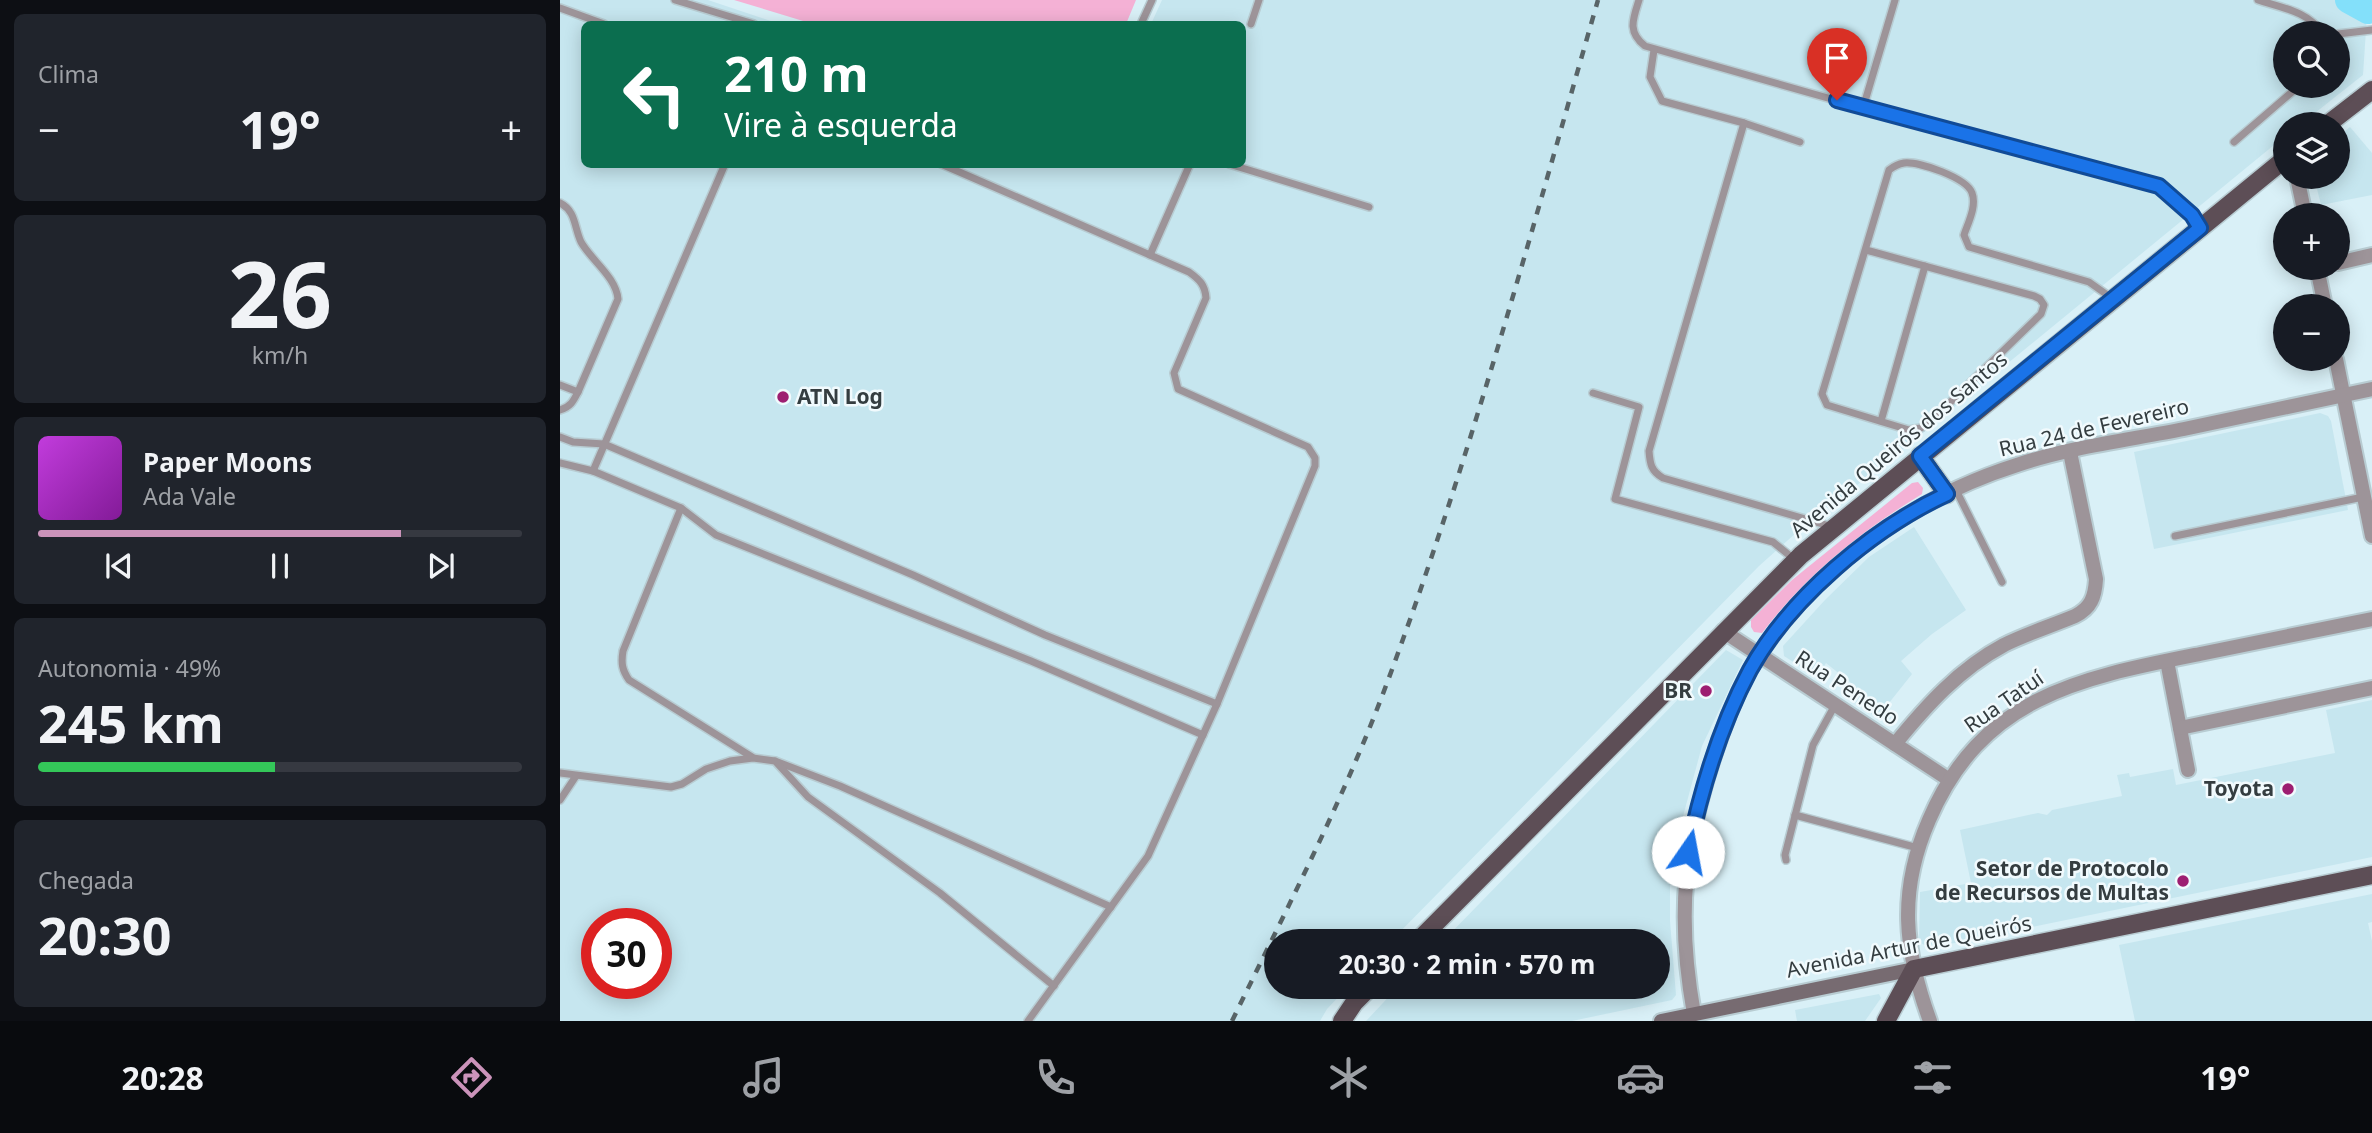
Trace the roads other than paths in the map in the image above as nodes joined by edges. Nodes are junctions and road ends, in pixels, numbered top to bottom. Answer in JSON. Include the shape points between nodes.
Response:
{"nodes":[{"id":1,"x":675,"y":0,"type":"edge"},
{"id":2,"x":1152,"y":0,"type":"edge"},
{"id":3,"x":1259,"y":0,"type":"edge"},
{"id":4,"x":1639,"y":0,"type":"edge"},
{"id":5,"x":1895,"y":0,"type":"edge"},
{"id":6,"x":2258,"y":0,"type":"edge"},
{"id":7,"x":560,"y":8,"type":"edge"},
{"id":8,"x":596,"y":21,"type":"edge"},
{"id":9,"x":744,"y":21,"type":"edge"},
{"id":10,"x":1142,"y":21,"type":"edge"},
{"id":11,"x":2312,"y":21,"type":"edge"},
{"id":12,"x":1251,"y":24,"type":"dead end"},
{"id":13,"x":2372,"y":30,"type":"edge"},
{"id":14,"x":2350,"y":33,"type":"edge"},
{"id":15,"x":1654,"y":50,"type":"junction"},
{"id":16,"x":2372,"y":90,"type":"edge"},
{"id":17,"x":2284,"y":98,"type":"edge"},
{"id":18,"x":1863,"y":108,"type":"junction"},
{"id":19,"x":2344,"y":112,"type":"edge"},
{"id":20,"x":1744,"y":123,"type":"junction"},
{"id":21,"x":1800,"y":142,"type":"dead end"},
{"id":22,"x":2234,"y":142,"type":"dead end"},
{"id":23,"x":723,"y":168,"type":"edge"},
{"id":24,"x":950,"y":168,"type":"edge"},
{"id":25,"x":1188,"y":168,"type":"edge"},
{"id":26,"x":1242,"y":168,"type":"edge"},
{"id":27,"x":2273,"y":169,"type":"edge"},
{"id":28,"x":560,"y":203,"type":"edge"},
{"id":29,"x":1369,"y":207,"type":"dead end"},
{"id":30,"x":2200,"y":228,"type":"junction"},
{"id":31,"x":1866,"y":250,"type":"junction"},
{"id":32,"x":1150,"y":255,"type":"junction"},
{"id":33,"x":2372,"y":255,"type":"edge"},
{"id":34,"x":2350,"y":260,"type":"edge"},
{"id":35,"x":1925,"y":266,"type":"junction"},
{"id":36,"x":2113,"y":299,"type":"junction"},
{"id":37,"x":2338,"y":371,"type":"edge"},
{"id":38,"x":560,"y":384,"type":"edge"},
{"id":39,"x":2372,"y":389,"type":"edge"},
{"id":40,"x":578,"y":392,"type":"junction"},
{"id":41,"x":1593,"y":393,"type":"dead end"},
{"id":42,"x":2343,"y":396,"type":"junction"},
{"id":43,"x":560,"y":410,"type":"edge"},
{"id":44,"x":1881,"y":421,"type":"junction"},
{"id":45,"x":560,"y":437,"type":"edge"},
{"id":46,"x":604,"y":444,"type":"junction"},
{"id":47,"x":2070,"y":452,"type":"junction"},
{"id":48,"x":1920,"y":456,"type":"junction"},
{"id":49,"x":560,"y":463,"type":"edge"},
{"id":50,"x":593,"y":471,"type":"junction"},
{"id":51,"x":1951,"y":492,"type":"junction"},
{"id":52,"x":2364,"y":497,"type":"junction"},
{"id":53,"x":681,"y":508,"type":"junction"},
{"id":54,"x":1834,"y":527,"type":"junction"},
{"id":55,"x":2175,"y":536,"type":"dead end"},
{"id":56,"x":2372,"y":536,"type":"edge"},
{"id":57,"x":1796,"y":561,"type":"junction"},
{"id":58,"x":2002,"y":582,"type":"dead end"},
{"id":59,"x":2372,"y":619,"type":"edge"},
{"id":60,"x":1723,"y":631,"type":"junction"},
{"id":61,"x":1759,"y":655,"type":"junction"},
{"id":62,"x":2167,"y":660,"type":"junction"},
{"id":63,"x":2372,"y":688,"type":"edge"},
{"id":64,"x":1217,"y":704,"type":"junction"},
{"id":65,"x":1835,"y":705,"type":"junction"},
{"id":66,"x":2180,"y":728,"type":"junction"},
{"id":67,"x":1203,"y":735,"type":"junction"},
{"id":68,"x":1895,"y":744,"type":"junction"},
{"id":69,"x":753,"y":758,"type":"junction"},
{"id":70,"x":775,"y":761,"type":"junction"},
{"id":71,"x":2188,"y":770,"type":"dead end"},
{"id":72,"x":560,"y":773,"type":"edge"},
{"id":73,"x":576,"y":776,"type":"junction"},
{"id":74,"x":1948,"y":779,"type":"junction"},
{"id":75,"x":560,"y":800,"type":"edge"},
{"id":76,"x":1795,"y":814,"type":"junction"},
{"id":77,"x":1918,"y":848,"type":"junction"},
{"id":78,"x":1786,"y":859,"type":"dead end"},
{"id":79,"x":2372,"y":875,"type":"edge"},
{"id":80,"x":1111,"y":907,"type":"junction"},
{"id":81,"x":1430,"y":929,"type":"edge"},
{"id":82,"x":1914,"y":970,"type":"junction"},
{"id":83,"x":1054,"y":986,"type":"junction"},
{"id":84,"x":1358,"y":999,"type":"edge"},
{"id":85,"x":1695,"y":1018,"type":"edge"},
{"id":86,"x":1028,"y":1021,"type":"edge"},
{"id":87,"x":1342,"y":1021,"type":"edge"},
{"id":88,"x":1661,"y":1021,"type":"edge"},
{"id":89,"x":1886,"y":1021,"type":"edge"},
{"id":90,"x":1930,"y":1021,"type":"edge"}],
"edges":[{"from":1,"to":9,"type":"lane"},
{"from":2,"to":10,"type":"lane"},
{"from":3,"to":12,"type":"lane"},
{"from":4,"to":15,"type":"lane","via":[[1632,32]]},
{"from":5,"to":18,"type":"lane"},
{"from":6,"to":11,"type":"lane"},
{"from":7,"to":8,"type":"lane"},
{"from":13,"to":14,"type":"lane"},
{"from":15,"to":18,"type":"lane"},
{"from":15,"to":20,"type":"lane","via":[[1650,77],[1662,101]]},
{"from":16,"to":19,"type":"main road"},
{"from":17,"to":22,"type":"lane"},
{"from":18,"to":30,"type":"lane","via":[[2159,186]]},
{"from":20,"to":21,"type":"lane"},
{"from":20,"to":54,"type":"lane","via":[[1649,451],[1650,465],[1663,478]]},
{"from":23,"to":46,"type":"lane"},
{"from":24,"to":32,"type":"lane"},
{"from":25,"to":32,"type":"lane"},
{"from":26,"to":29,"type":"lane"},
{"from":27,"to":30,"type":"main road","name":"Avenida Queirós dos Santos"},
{"from":28,"to":40,"type":"lane","via":[[572,211],[583,244],[616,289],[618,299]]},
{"from":30,"to":36,"type":"main road","name":"Avenida Queirós dos Santos"},
{"from":31,"to":35,"type":"lane"},
{"from":31,"to":36,"type":"lane","via":[[1889,170],[1910,163],[1958,178],[1971,188],[1974,205],[1964,235],[1969,247],[2089,282]]},
{"from":31,"to":44,"type":"lane","via":[[1823,398],[1827,405]]},
{"from":32,"to":64,"type":"lane","via":[[1189,272],[1205,288],[1206,298],[1174,373],[1178,389],[1308,447],[1315,458]]},
{"from":33,"to":34,"type":"street"},
{"from":35,"to":44,"type":"lane"},
{"from":35,"to":44,"type":"lane","via":[[2034,296],[2043,309],[1921,428],[1909,430]]},
{"from":36,"to":48,"type":"main road","name":"Avenida Queirós dos Santos"},
{"from":37,"to":42,"type":"street"},
{"from":38,"to":40,"type":"lane"},
{"from":39,"to":42,"type":"street","name":"Rua 24 de Fevereiro"},
{"from":40,"to":43,"type":"lane","via":[[573,403]]},
{"from":41,"to":57,"type":"lane","via":[[1639,407],[1615,499],[1773,542]]},
{"from":42,"to":47,"type":"street","name":"Rua 24 de Fevereiro"},
{"from":42,"to":52,"type":"street"},
{"from":45,"to":46,"type":"lane"},
{"from":46,"to":50,"type":"lane"},
{"from":46,"to":64,"type":"lane","via":[[1045,635]]},
{"from":47,"to":51,"type":"street","name":"Rua 24 de Fevereiro","via":[[2018,464]]},
{"from":47,"to":68,"type":"street","via":[[2096,579],[2093,600],[2075,617],[2003,646],[1971,666]]},
{"from":48,"to":51,"type":"main road"},
{"from":48,"to":54,"type":"main road","name":"Avenida Queirós dos Santos"},
{"from":49,"to":50,"type":"lane"},
{"from":50,"to":53,"type":"lane"},
{"from":51,"to":58,"type":"lane"},
{"from":51,"to":61,"type":"street","name":"Rua 24 de Fevereiro","via":[[1901,519],[1842,561]]},
{"from":52,"to":55,"type":"lane"},
{"from":52,"to":56,"type":"street"},
{"from":53,"to":67,"type":"lane","via":[[716,535]]},
{"from":53,"to":69,"type":"lane","via":[[623,652],[623,672]]},
{"from":54,"to":57,"type":"main road","name":"Avenida Queirós dos Santos"},
{"from":57,"to":60,"type":"main road","name":"Avenida Queirós dos Santos"},
{"from":59,"to":62,"type":"street","name":"Rua Tatuí"},
{"from":60,"to":61,"type":"street","name":"Rua Penedo"},
{"from":60,"to":81,"type":"main road","name":"Avenida Queirós dos Santos"},
{"from":61,"to":65,"type":"street","name":"Rua Penedo"},
{"from":61,"to":85,"type":"street","name":"Rua 24 de Fevereiro","via":[[1723,732],[1688,852],[1684,919]]},
{"from":62,"to":66,"type":"street"},
{"from":62,"to":74,"type":"street","name":"Rua Tatuí","via":[[2082,680],[2043,697],[1986,736]]},
{"from":63,"to":66,"type":"street"},
{"from":64,"to":67,"type":"lane"},
{"from":65,"to":68,"type":"street","name":"Rua Penedo"},
{"from":65,"to":76,"type":"lane","via":[[1813,745]]},
{"from":66,"to":71,"type":"street"},
{"from":67,"to":80,"type":"lane","via":[[1148,856]]},
{"from":68,"to":74,"type":"street","name":"Rua Penedo"},
{"from":69,"to":70,"type":"lane"},
{"from":69,"to":73,"type":"lane","via":[[706,769],[671,787]]},
{"from":70,"to":80,"type":"lane"},
{"from":70,"to":83,"type":"lane","via":[[808,797],[940,893]]},
{"from":72,"to":73,"type":"lane"},
{"from":73,"to":75,"type":"lane"},
{"from":74,"to":77,"type":"street","name":"Rua Tatuí"},
{"from":76,"to":77,"type":"lane"},
{"from":76,"to":78,"type":"lane"},
{"from":77,"to":82,"type":"street","name":"Rua Tatuí","via":[[1907,916]]},
{"from":79,"to":82,"type":"main road","name":"Avenida Artur de Queirós"},
{"from":80,"to":83,"type":"lane"},
{"from":82,"to":85,"type":"street","name":"Avenida Artur de Queirós"},
{"from":82,"to":89,"type":"main road"},
{"from":82,"to":90,"type":"street","name":"Rua Tatuí"},
{"from":83,"to":86,"type":"lane"},
{"from":84,"to":87,"type":"main road"},
{"from":85,"to":88,"type":"street","name":"Avenida Artur de Queirós"}]}
